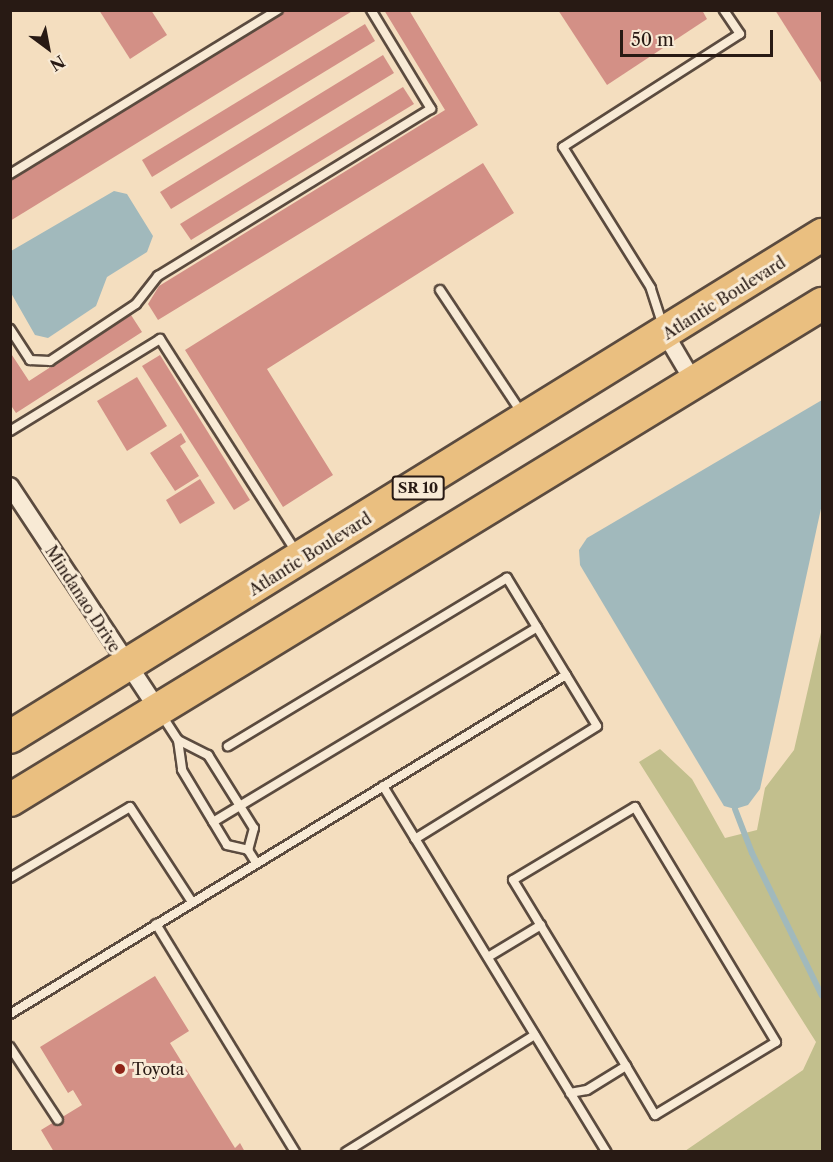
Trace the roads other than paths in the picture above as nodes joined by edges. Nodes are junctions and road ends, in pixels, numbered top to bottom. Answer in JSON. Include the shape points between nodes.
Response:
{"nodes":[{"id":1,"x":278,"y":10,"type":"edge"},
{"id":2,"x":371,"y":10,"type":"edge"},
{"id":3,"x":724,"y":10,"type":"edge"},
{"id":4,"x":10,"y":174,"type":"edge"},
{"id":5,"x":822,"y":235,"type":"edge"},
{"id":6,"x":440,"y":290,"type":"dead end"},
{"id":7,"x":822,"y":304,"type":"edge"},
{"id":8,"x":10,"y":329,"type":"edge"},
{"id":9,"x":666,"y":335,"type":"junction"},
{"id":10,"x":696,"y":386,"type":"junction"},
{"id":11,"x":527,"y":420,"type":"junction"},
{"id":12,"x":10,"y":431,"type":"edge"},
{"id":13,"x":10,"y":486,"type":"edge"},
{"id":14,"x":301,"y":560,"type":"junction"},
{"id":15,"x":537,"y":627,"type":"junction"},
{"id":16,"x":126,"y":666,"type":"junction"},
{"id":17,"x":566,"y":675,"type":"junction"},
{"id":18,"x":158,"y":710,"type":"junction"},
{"id":19,"x":10,"y":737,"type":"edge"},
{"id":20,"x":178,"y":740,"type":"junction"},
{"id":21,"x":228,"y":746,"type":"dead end"},
{"id":22,"x":383,"y":786,"type":"junction"},
{"id":23,"x":10,"y":800,"type":"edge"},
{"id":24,"x":240,"y":806,"type":"junction"},
{"id":25,"x":213,"y":822,"type":"junction"},
{"id":26,"x":415,"y":839,"type":"junction"},
{"id":27,"x":248,"y":850,"type":"junction"},
{"id":28,"x":256,"y":863,"type":"junction"},
{"id":29,"x":10,"y":878,"type":"edge"},
{"id":30,"x":192,"y":902,"type":"junction"},
{"id":31,"x":156,"y":924,"type":"junction"},
{"id":32,"x":541,"y":925,"type":"junction"},
{"id":33,"x":488,"y":957,"type":"junction"},
{"id":34,"x":10,"y":1014,"type":"edge"},
{"id":35,"x":536,"y":1035,"type":"junction"},
{"id":36,"x":10,"y":1047,"type":"edge"},
{"id":37,"x":626,"y":1066,"type":"junction"},
{"id":38,"x":570,"y":1093,"type":"junction"},
{"id":39,"x":58,"y":1120,"type":"dead end"},
{"id":40,"x":295,"y":1152,"type":"edge"},
{"id":41,"x":346,"y":1152,"type":"edge"},
{"id":42,"x":606,"y":1152,"type":"edge"}],
"edges":[{"from":1,"to":4,"type":"lane"},
{"from":2,"to":8,"type":"lane","via":[[431,109],[158,276],[138,306],[50,361],[30,360]]},
{"from":3,"to":9,"type":"lane","via":[[740,34],[563,147],[651,288]]},
{"from":5,"to":9,"type":"highway","name":"Atlantic Boulevard","number":"SR 10"},
{"from":6,"to":11,"type":"lane"},
{"from":7,"to":10,"type":"highway"},
{"from":9,"to":10,"type":"street"},
{"from":9,"to":11,"type":"highway","name":"Atlantic Boulevard","number":"SR 10"},
{"from":10,"to":18,"type":"highway"},
{"from":11,"to":14,"type":"highway","name":"Atlantic Boulevard","number":"SR 10"},
{"from":12,"to":14,"type":"lane","via":[[160,339]]},
{"from":13,"to":16,"type":"street","name":"Mindanao Drive"},
{"from":14,"to":16,"type":"highway","name":"Atlantic Boulevard","number":"SR 10"},
{"from":15,"to":17,"type":"lane"},
{"from":15,"to":21,"type":"lane","via":[[507,578]]},
{"from":15,"to":24,"type":"lane"},
{"from":16,"to":18,"type":"street","name":"Mindanao Drive"},
{"from":16,"to":19,"type":"highway","name":"Atlantic Boulevard","number":"SR 10"},
{"from":17,"to":22,"type":"lane"},
{"from":17,"to":26,"type":"lane","via":[[597,726]]},
{"from":18,"to":20,"type":"lane"},
{"from":18,"to":23,"type":"highway"},
{"from":20,"to":24,"type":"lane","via":[[208,755]]},
{"from":20,"to":25,"type":"lane","via":[[182,770]]},
{"from":22,"to":26,"type":"lane"},
{"from":22,"to":28,"type":"lane"},
{"from":24,"to":25,"type":"lane"},
{"from":24,"to":27,"type":"lane","via":[[254,828]]},
{"from":25,"to":27,"type":"lane","via":[[227,845]]},
{"from":26,"to":33,"type":"lane"},
{"from":27,"to":28,"type":"lane"},
{"from":28,"to":30,"type":"lane"},
{"from":29,"to":30,"type":"lane","via":[[130,807]]},
{"from":30,"to":31,"type":"lane"},
{"from":31,"to":34,"type":"lane"},
{"from":31,"to":40,"type":"lane"},
{"from":32,"to":33,"type":"lane"},
{"from":32,"to":37,"type":"lane"},
{"from":32,"to":37,"type":"lane","via":[[513,880],[635,807],[776,1042],[655,1115]]},
{"from":33,"to":35,"type":"lane"},
{"from":35,"to":38,"type":"lane"},
{"from":35,"to":41,"type":"lane"},
{"from":36,"to":39,"type":"lane"},
{"from":37,"to":38,"type":"lane","via":[[587,1090]]},
{"from":38,"to":42,"type":"lane"}]}
